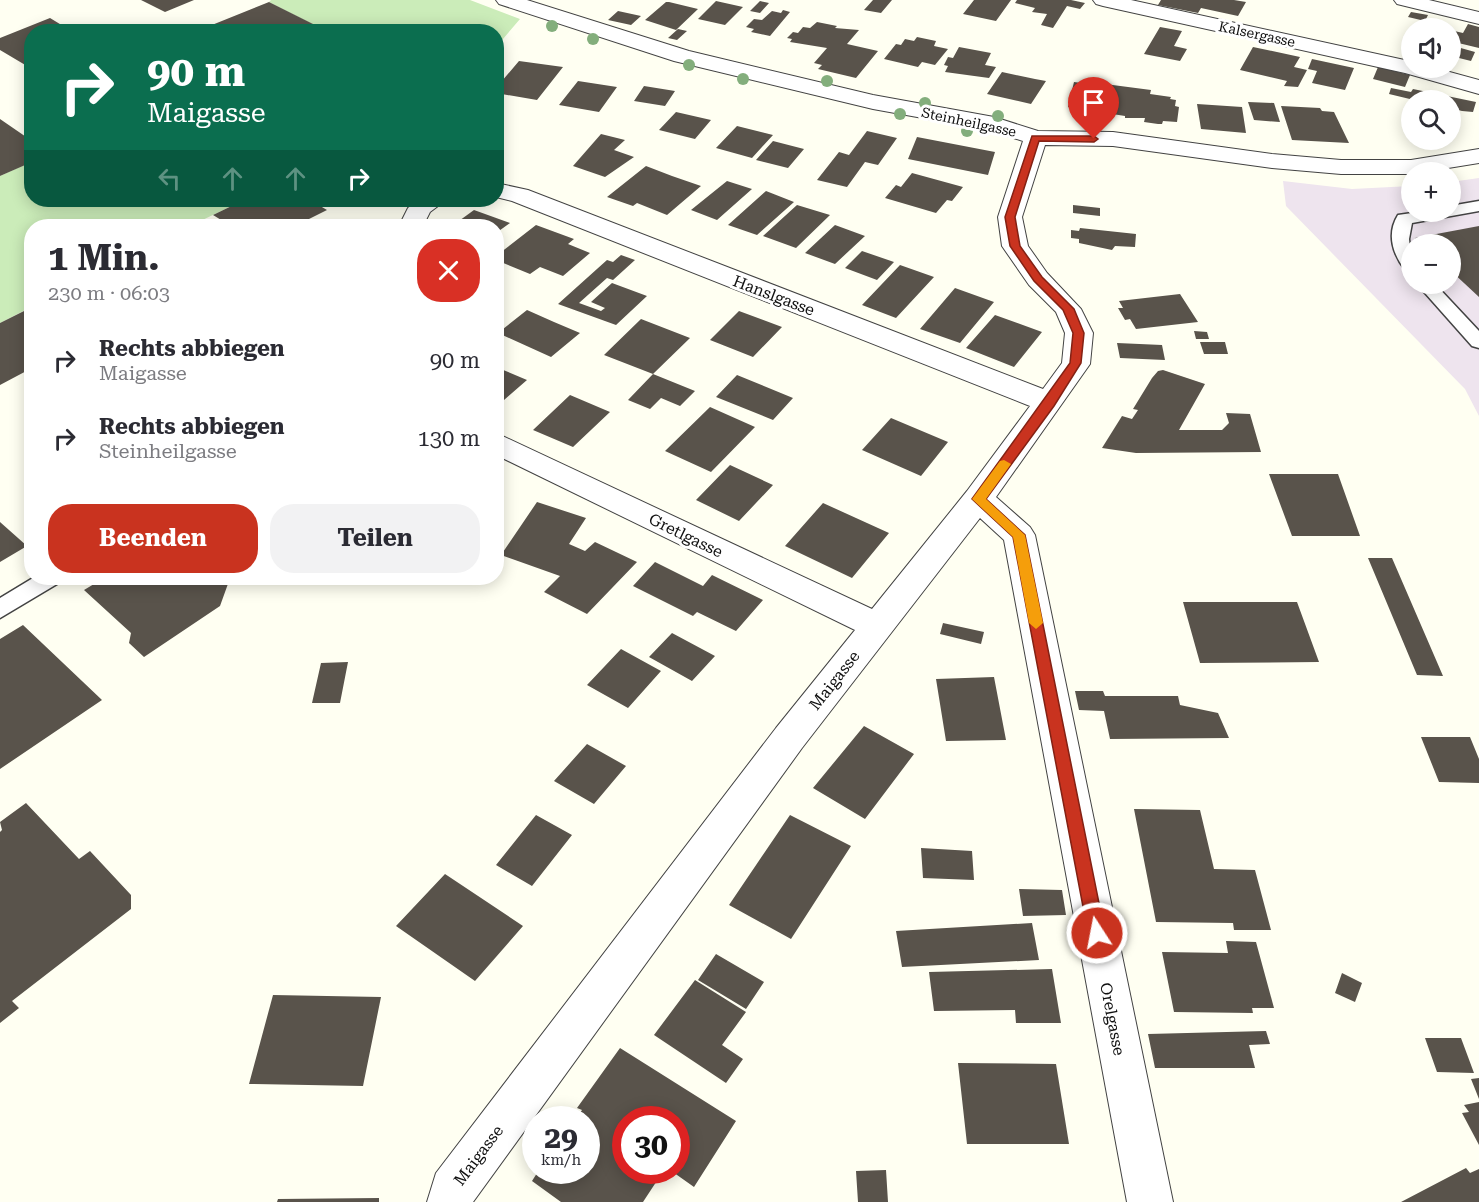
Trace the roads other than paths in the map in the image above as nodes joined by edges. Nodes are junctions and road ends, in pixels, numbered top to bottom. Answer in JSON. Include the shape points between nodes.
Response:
{"nodes":[{"id":1,"x":506,"y":0,"type":"edge"},
{"id":2,"x":1103,"y":0,"type":"edge"},
{"id":3,"x":1404,"y":0,"type":"edge"},
{"id":4,"x":1479,"y":18,"type":"edge"},
{"id":5,"x":1479,"y":87,"type":"edge"},
{"id":6,"x":1036,"y":138,"type":"junction"},
{"id":7,"x":1479,"y":156,"type":"edge"},
{"id":8,"x":504,"y":192,"type":"edge"},
{"id":9,"x":1479,"y":206,"type":"edge"},
{"id":10,"x":1461,"y":209,"type":"edge"},
{"id":11,"x":1403,"y":222,"type":"edge"},
{"id":12,"x":1401,"y":246,"type":"edge"},
{"id":13,"x":1435,"y":294,"type":"edge"},
{"id":14,"x":1479,"y":342,"type":"edge"},
{"id":15,"x":1050,"y":403,"type":"junction"},
{"id":16,"x":504,"y":448,"type":"edge"},
{"id":17,"x":978,"y":499,"type":"junction"},
{"id":18,"x":38,"y":585,"type":"edge"},
{"id":19,"x":0,"y":609,"type":"edge"},
{"id":20,"x":876,"y":626,"type":"junction"},
{"id":21,"x":450,"y":1202,"type":"edge"},
{"id":22,"x":1150,"y":1202,"type":"edge"}],
"edges":[{"from":1,"to":6,"type":"street","name":"Steinheilgasse","via":[[682,56],[873,102],[994,124]]},
{"from":2,"to":5,"type":"street","name":"Kalsergasse","via":[[1410,67]]},
{"from":3,"to":4,"type":"street"},
{"from":6,"to":7,"type":"street","name":"Steinheilgasse","via":[[1113,139],[1341,167],[1410,167]]},
{"from":6,"to":15,"type":"street","name":"Maigasse","via":[[1010,217],[1015,246],[1038,279],[1068,309],[1079,333],[1076,363]]},
{"from":8,"to":15,"type":"street","name":"Hanslgasse"},
{"from":9,"to":10,"type":"lane"},
{"from":11,"to":12,"type":"lane"},
{"from":13,"to":14,"type":"lane"},
{"from":15,"to":17,"type":"street","name":"Maigasse"},
{"from":16,"to":20,"type":"street","name":"Gretlgasse"},
{"from":17,"to":20,"type":"street","name":"Maigasse"},
{"from":17,"to":22,"type":"street","name":"Orelgasse","via":[[1019,535]]},
{"from":18,"to":19,"type":"lane"},
{"from":20,"to":21,"type":"street","name":"Maigasse","via":[[452,1188]]}]}
